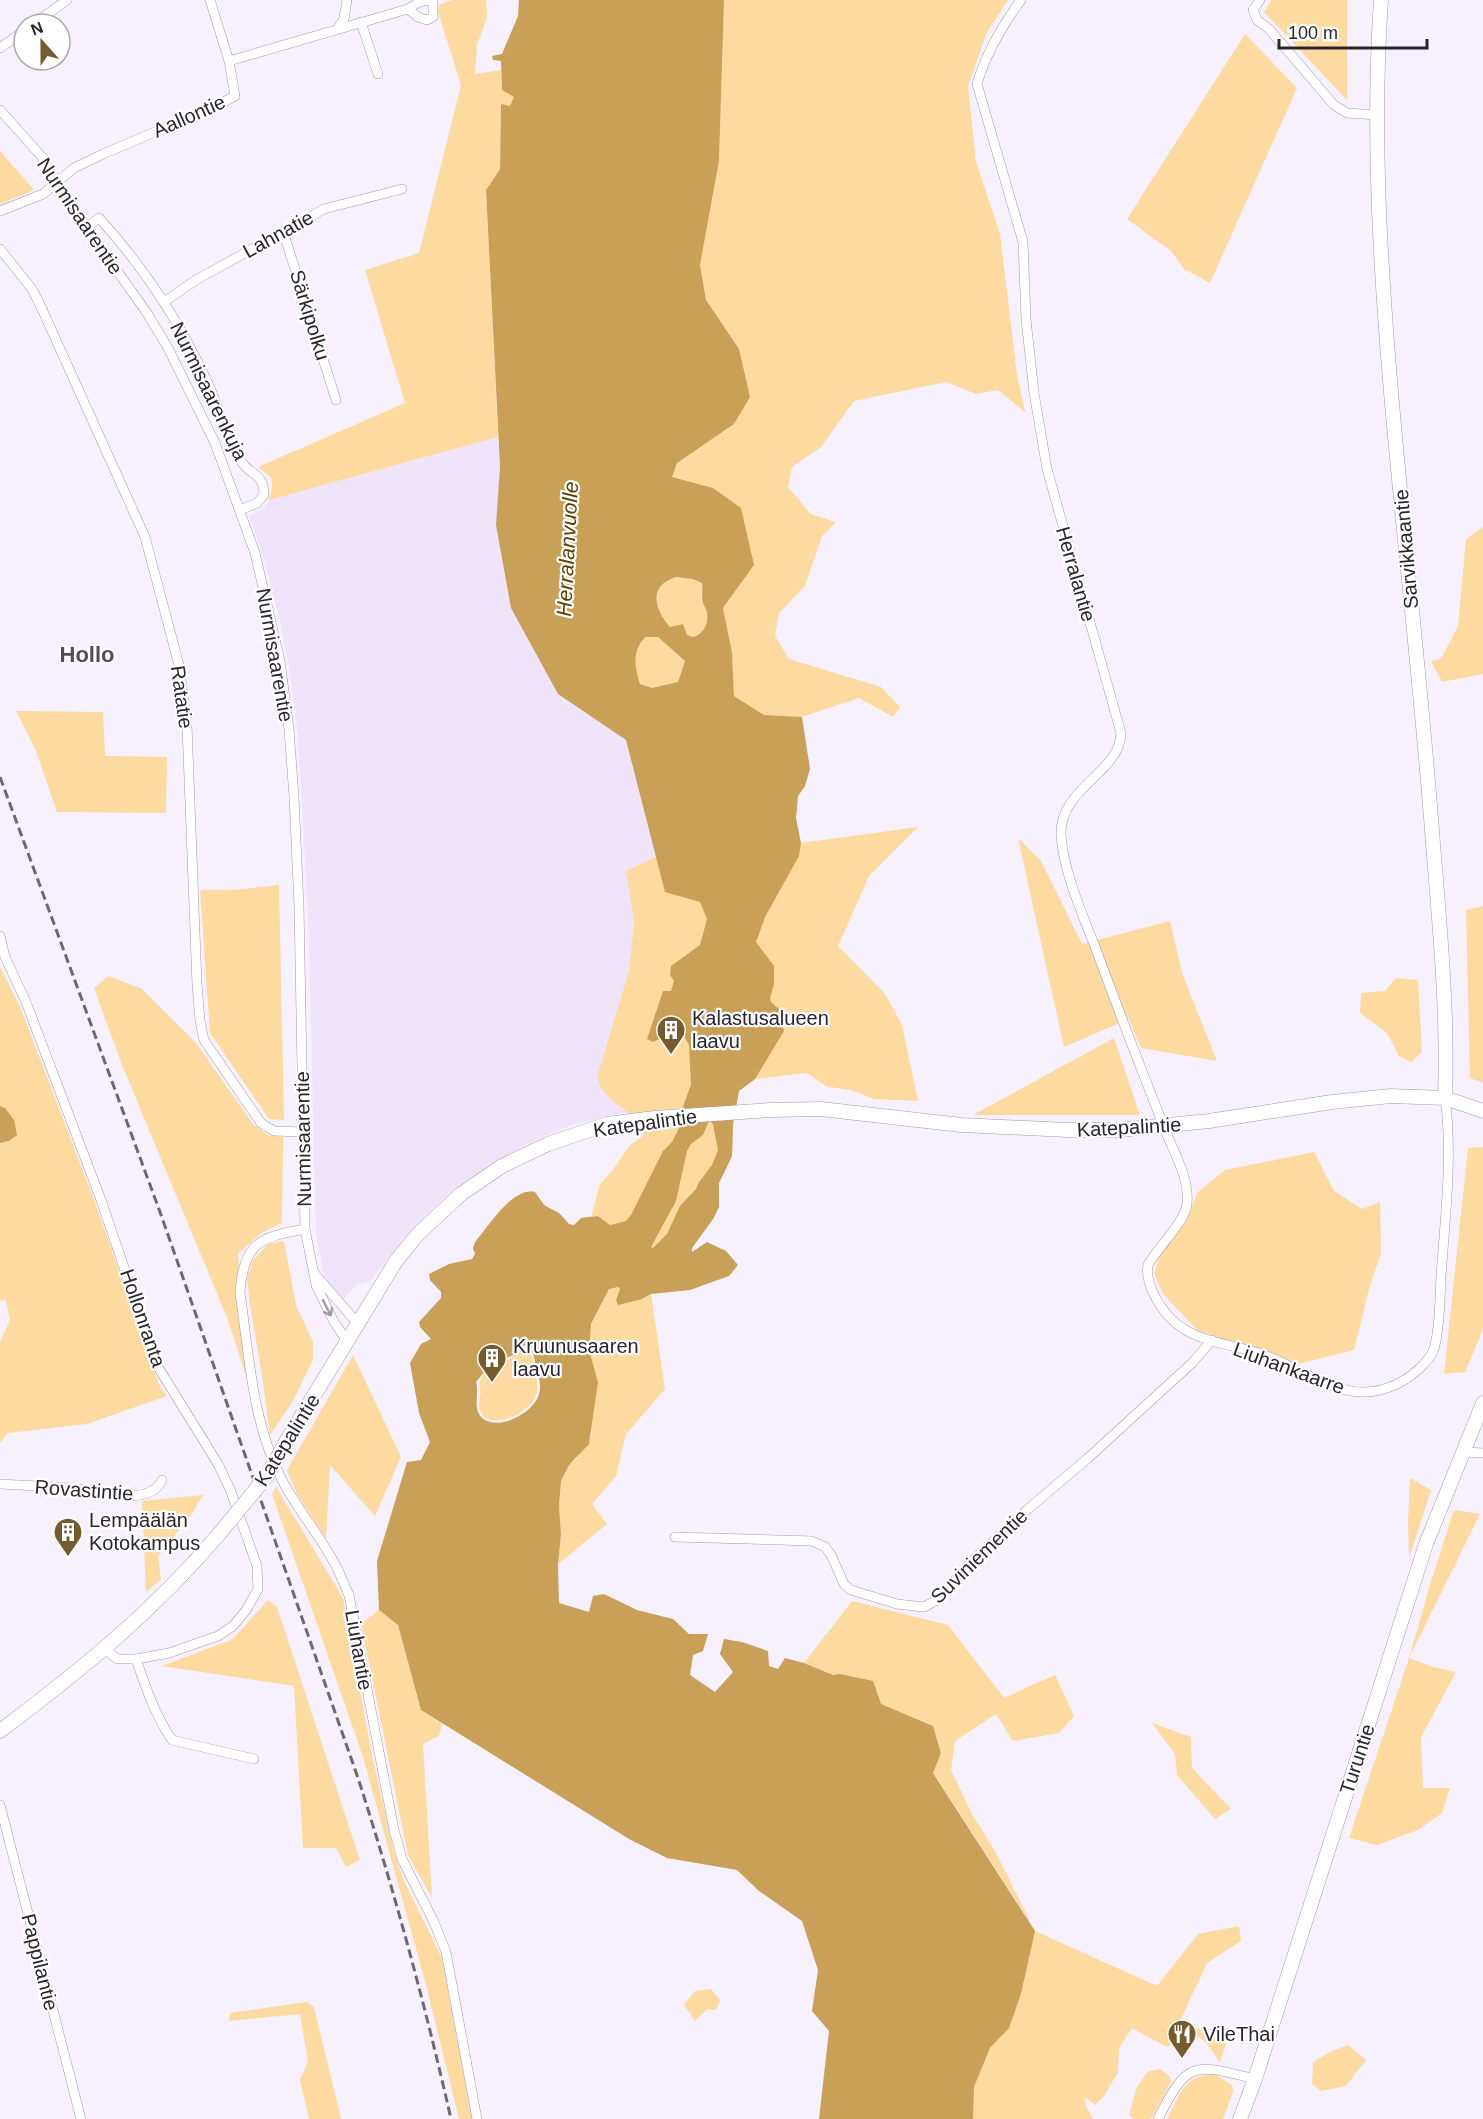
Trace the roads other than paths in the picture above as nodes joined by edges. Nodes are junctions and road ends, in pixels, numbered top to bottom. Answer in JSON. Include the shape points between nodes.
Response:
{"nodes":[{"id":1,"x":67,"y":0,"type":"edge"},
{"id":2,"x":210,"y":0,"type":"edge"},
{"id":3,"x":347,"y":0,"type":"edge"},
{"id":4,"x":1021,"y":0,"type":"edge"},
{"id":5,"x":1260,"y":0,"type":"edge"},
{"id":6,"x":1381,"y":0,"type":"edge"},
{"id":7,"x":408,"y":9,"type":"dead end"},
{"id":8,"x":50,"y":12,"type":"edge"},
{"id":9,"x":361,"y":22,"type":"junction"},
{"id":10,"x":337,"y":29,"type":"junction"},
{"id":11,"x":229,"y":61,"type":"junction"},
{"id":12,"x":378,"y":74,"type":"dead end"},
{"id":13,"x":0,"y":110,"type":"edge"},
{"id":14,"x":1378,"y":115,"type":"junction"},
{"id":15,"x":56,"y":184,"type":"junction"},
{"id":16,"x":402,"y":189,"type":"dead end"},
{"id":17,"x":0,"y":211,"type":"edge"},
{"id":18,"x":86,"y":227,"type":"junction"},
{"id":19,"x":283,"y":231,"type":"junction"},
{"id":20,"x":0,"y":249,"type":"edge"},
{"id":21,"x":164,"y":302,"type":"junction"},
{"id":22,"x":336,"y":400,"type":"dead end"},
{"id":23,"x":240,"y":510,"type":"junction"},
{"id":24,"x":0,"y":936,"type":"edge"},
{"id":25,"x":1445,"y":1098,"type":"junction"},
{"id":26,"x":1483,"y":1111,"type":"edge"},
{"id":27,"x":1163,"y":1126,"type":"junction"},
{"id":28,"x":303,"y":1132,"type":"junction"},
{"id":29,"x":305,"y":1229,"type":"junction"},
{"id":30,"x":312,"y":1272,"type":"junction"},
{"id":31,"x":358,"y":1324,"type":"junction"},
{"id":32,"x":1212,"y":1340,"type":"junction"},
{"id":33,"x":347,"y":1341,"type":"junction"},
{"id":34,"x":1483,"y":1403,"type":"edge"},
{"id":35,"x":1478,"y":1429,"type":"edge"},
{"id":36,"x":1464,"y":1452,"type":"junction"},
{"id":37,"x":1483,"y":1453,"type":"edge"},
{"id":38,"x":162,"y":1480,"type":"dead end"},
{"id":39,"x":0,"y":1484,"type":"edge"},
{"id":40,"x":675,"y":1537,"type":"dead end"},
{"id":41,"x":105,"y":1649,"type":"junction"},
{"id":42,"x":136,"y":1659,"type":"junction"},
{"id":43,"x":0,"y":1731,"type":"edge"},
{"id":44,"x":254,"y":1759,"type":"dead end"},
{"id":45,"x":0,"y":1805,"type":"edge"},
{"id":46,"x":1255,"y":2079,"type":"junction"},
{"id":47,"x":81,"y":2119,"type":"edge"},
{"id":48,"x":477,"y":2119,"type":"edge"},
{"id":49,"x":1158,"y":2119,"type":"edge"},
{"id":50,"x":1240,"y":2119,"type":"edge"}],
"edges":[{"from":1,"to":8,"type":"street"},
{"from":2,"to":11,"type":"street","name":"Aallontie"},
{"from":3,"to":10,"type":"street","via":[[344,19]]},
{"from":4,"to":27,"type":"street","name":"Herralantie","via":[[982,65],[977,84],[1023,242],[1026,319],[1047,470],[1121,733],[1116,753],[1072,799],[1061,834],[1078,903]]},
{"from":5,"to":14,"type":"street","via":[[1253,10],[1257,20],[1334,105],[1347,113]]},
{"from":6,"to":14,"type":"main road","name":"Sarvikkaantie"},
{"from":7,"to":9,"type":"street"},
{"from":9,"to":10,"type":"street"},
{"from":9,"to":12,"type":"street"},
{"from":10,"to":11,"type":"street"},
{"from":11,"to":15,"type":"street","name":"Aallontie","via":[[235,96],[102,154],[74,168]]},
{"from":13,"to":15,"type":"street","name":"Nurmisaarentie","via":[[43,158]]},
{"from":14,"to":25,"type":"main road","name":"Sarvikkaantie","via":[[1386,329],[1442,950]]},
{"from":15,"to":17,"type":"street","via":[[43,194]]},
{"from":15,"to":18,"type":"street","name":"Nurmisaarentie"},
{"from":16,"to":19,"type":"street","name":"Lahnatie","via":[[324,209]]},
{"from":18,"to":21,"type":"street","name":"Nurmisaarenkuja","via":[[99,218]]},
{"from":18,"to":23,"type":"street","name":"Nurmisaarentie","via":[[168,348],[215,443]]},
{"from":19,"to":21,"type":"street","name":"Lahnatie"},
{"from":19,"to":22,"type":"street","name":"Särkipolku"},
{"from":20,"to":28,"type":"street","name":"Ratatie","via":[[32,289],[42,309],[136,514],[159,586],[179,665],[187,726],[197,984],[204,1040],[261,1123],[274,1131]]},
{"from":21,"to":23,"type":"street","name":"Nurmisaarenkuja","via":[[204,375],[241,462],[264,483],[264,495],[257,503]]},
{"from":23,"to":28,"type":"street","name":"Nurmisaarentie","via":[[269,607],[288,729],[299,906]]},
{"from":24,"to":42,"type":"street","name":"Hollonranta","via":[[101,1200],[158,1367],[218,1464],[258,1566],[258,1589],[233,1626],[197,1645]]},
{"from":25,"to":26,"type":"main road","name":"Katepalintie"},
{"from":25,"to":27,"type":"main road","name":"Katepalintie","via":[[1391,1096]]},
{"from":25,"to":32,"type":"street","name":"Liuhankaarre","via":[[1449,1122],[1444,1235],[1434,1349],[1426,1362],[1408,1378],[1388,1388],[1347,1391],[1261,1354]]},
{"from":27,"to":31,"type":"main road","name":"Katepalintie","via":[[1068,1130],[961,1125],[821,1108],[607,1124],[526,1155],[461,1194],[418,1234],[396,1261]]},
{"from":27,"to":32,"type":"street","name":"Liuhankaarre","via":[[1180,1167],[1187,1204],[1183,1217],[1154,1254],[1146,1274],[1168,1314],[1184,1329]]},
{"from":28,"to":29,"type":"street","name":"Nurmisaarentie"},
{"from":29,"to":30,"type":"street","name":"Nurmisaarentie"},
{"from":29,"to":48,"type":"street","name":"Liuhantie","via":[[262,1240],[251,1250],[241,1272],[240,1293],[259,1416],[280,1477],[338,1570],[349,1595],[394,1830],[402,1859],[446,1952]]},
{"from":30,"to":31,"type":"street"},
{"from":30,"to":33,"type":"street","name":"Nurmisaarentie","one_way":true},
{"from":31,"to":33,"type":"main road","name":"Katepalintie"},
{"from":32,"to":40,"type":"street","name":"Suviniementie","via":[[1192,1363],[968,1565],[937,1600],[924,1607],[897,1604],[851,1590],[825,1546],[812,1541]]},
{"from":33,"to":41,"type":"main road","name":"Katepalintie","bridge":true,"via":[[267,1476],[186,1573]]},
{"from":34,"to":35,"type":"main road","name":"Turuntie"},
{"from":35,"to":36,"type":"main road","name":"Turuntie"},
{"from":36,"to":37,"type":"street"},
{"from":36,"to":46,"type":"main road","name":"Turuntie","via":[[1426,1544]]},
{"from":38,"to":39,"type":"street","name":"Rovastintie","via":[[151,1491],[123,1496]]},
{"from":41,"to":42,"type":"street","name":"Hollonranta","via":[[117,1659]]},
{"from":41,"to":43,"type":"main road","name":"Katepalintie"},
{"from":42,"to":44,"type":"street","via":[[152,1704],[172,1740]]},
{"from":45,"to":47,"type":"street","name":"Pappilantie"},
{"from":46,"to":49,"type":"street","via":[[1210,2068],[1193,2071],[1173,2089]]},
{"from":46,"to":50,"type":"main road","name":"Turuntie"}]}
